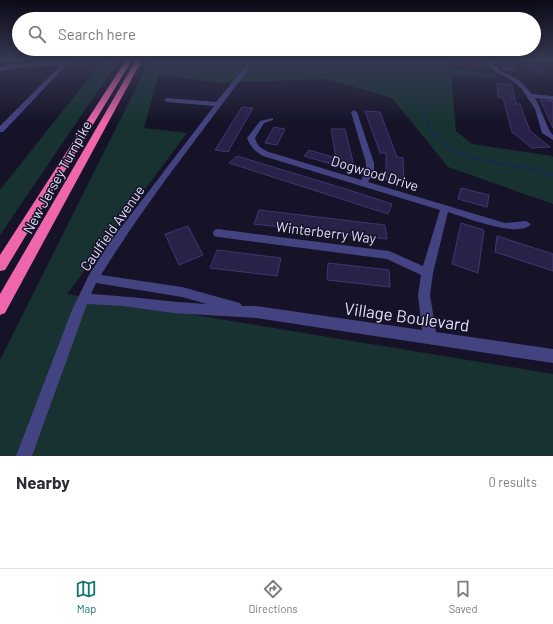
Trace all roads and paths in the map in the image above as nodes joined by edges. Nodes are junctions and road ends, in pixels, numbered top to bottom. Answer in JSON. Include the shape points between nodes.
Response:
{"nodes":[{"id":1,"x":49,"y":81,"type":"edge"},
{"id":2,"x":116,"y":81,"type":"edge"},
{"id":3,"x":127,"y":81,"type":"edge"},
{"id":4,"x":236,"y":81,"type":"edge"},
{"id":5,"x":518,"y":81,"type":"edge"},
{"id":6,"x":530,"y":96,"type":"junction"},
{"id":7,"x":553,"y":98,"type":"edge"},
{"id":8,"x":167,"y":100,"type":"dead end"},
{"id":9,"x":218,"y":104,"type":"junction"},
{"id":10,"x":354,"y":112,"type":"dead end"},
{"id":11,"x":271,"y":118,"type":"dead end"},
{"id":12,"x":544,"y":124,"type":"junction"},
{"id":13,"x":553,"y":126,"type":"edge"},
{"id":14,"x":0,"y":130,"type":"edge"},
{"id":15,"x":553,"y":138,"type":"edge"},
{"id":16,"x":363,"y":183,"type":"junction"},
{"id":17,"x":445,"y":207,"type":"junction"},
{"id":18,"x":526,"y":224,"type":"dead end"},
{"id":19,"x":218,"y":233,"type":"dead end"},
{"id":20,"x":0,"y":266,"type":"edge"},
{"id":21,"x":427,"y":273,"type":"junction"},
{"id":22,"x":93,"y":278,"type":"junction"},
{"id":23,"x":83,"y":299,"type":"junction"},
{"id":24,"x":0,"y":308,"type":"edge"},
{"id":25,"x":256,"y":312,"type":"junction"},
{"id":26,"x":430,"y":338,"type":"junction"},
{"id":27,"x":553,"y":356,"type":"edge"},
{"id":28,"x":24,"y":456,"type":"edge"}],
"edges":[{"from":1,"to":14,"type":"street"},
{"from":2,"to":20,"type":"highway","name":"New Jersey Turnpike"},
{"from":3,"to":24,"type":"highway","name":"New Jersey Turnpike"},
{"from":4,"to":9,"type":"street","name":"Caulfield Avenue"},
{"from":5,"to":6,"type":"street"},
{"from":6,"to":7,"type":"street"},
{"from":6,"to":12,"type":"street"},
{"from":8,"to":9,"type":"street"},
{"from":9,"to":22,"type":"street","name":"Caulfield Avenue","via":[[109,252]]},
{"from":10,"to":16,"type":"street","via":[[370,163],[370,172]]},
{"from":11,"to":16,"type":"street","name":"Dogwood Drive","via":[[262,122],[252,138],[252,144],[257,150]]},
{"from":12,"to":13,"type":"street"},
{"from":12,"to":15,"type":"street","via":[[546,133]]},
{"from":16,"to":17,"type":"street","name":"Dogwood Drive"},
{"from":17,"to":18,"type":"street","name":"Dogwood Drive","via":[[505,226]]},
{"from":17,"to":21,"type":"street"},
{"from":19,"to":21,"type":"street","name":"Winterberry Way","via":[[389,255]]},
{"from":21,"to":26,"type":"street","via":[[424,295]]},
{"from":22,"to":23,"type":"street","name":"Caulfield Avenue"},
{"from":22,"to":25,"type":"street","name":"Village Boulevard","via":[[182,292]]},
{"from":23,"to":25,"type":"street","name":"Village Boulevard","via":[[123,301],[172,308]]},
{"from":23,"to":28,"type":"street","name":"Caulfield Avenue"},
{"from":25,"to":26,"type":"street","name":"Village Boulevard"},
{"from":26,"to":27,"type":"street","name":"Village Boulevard"}]}
